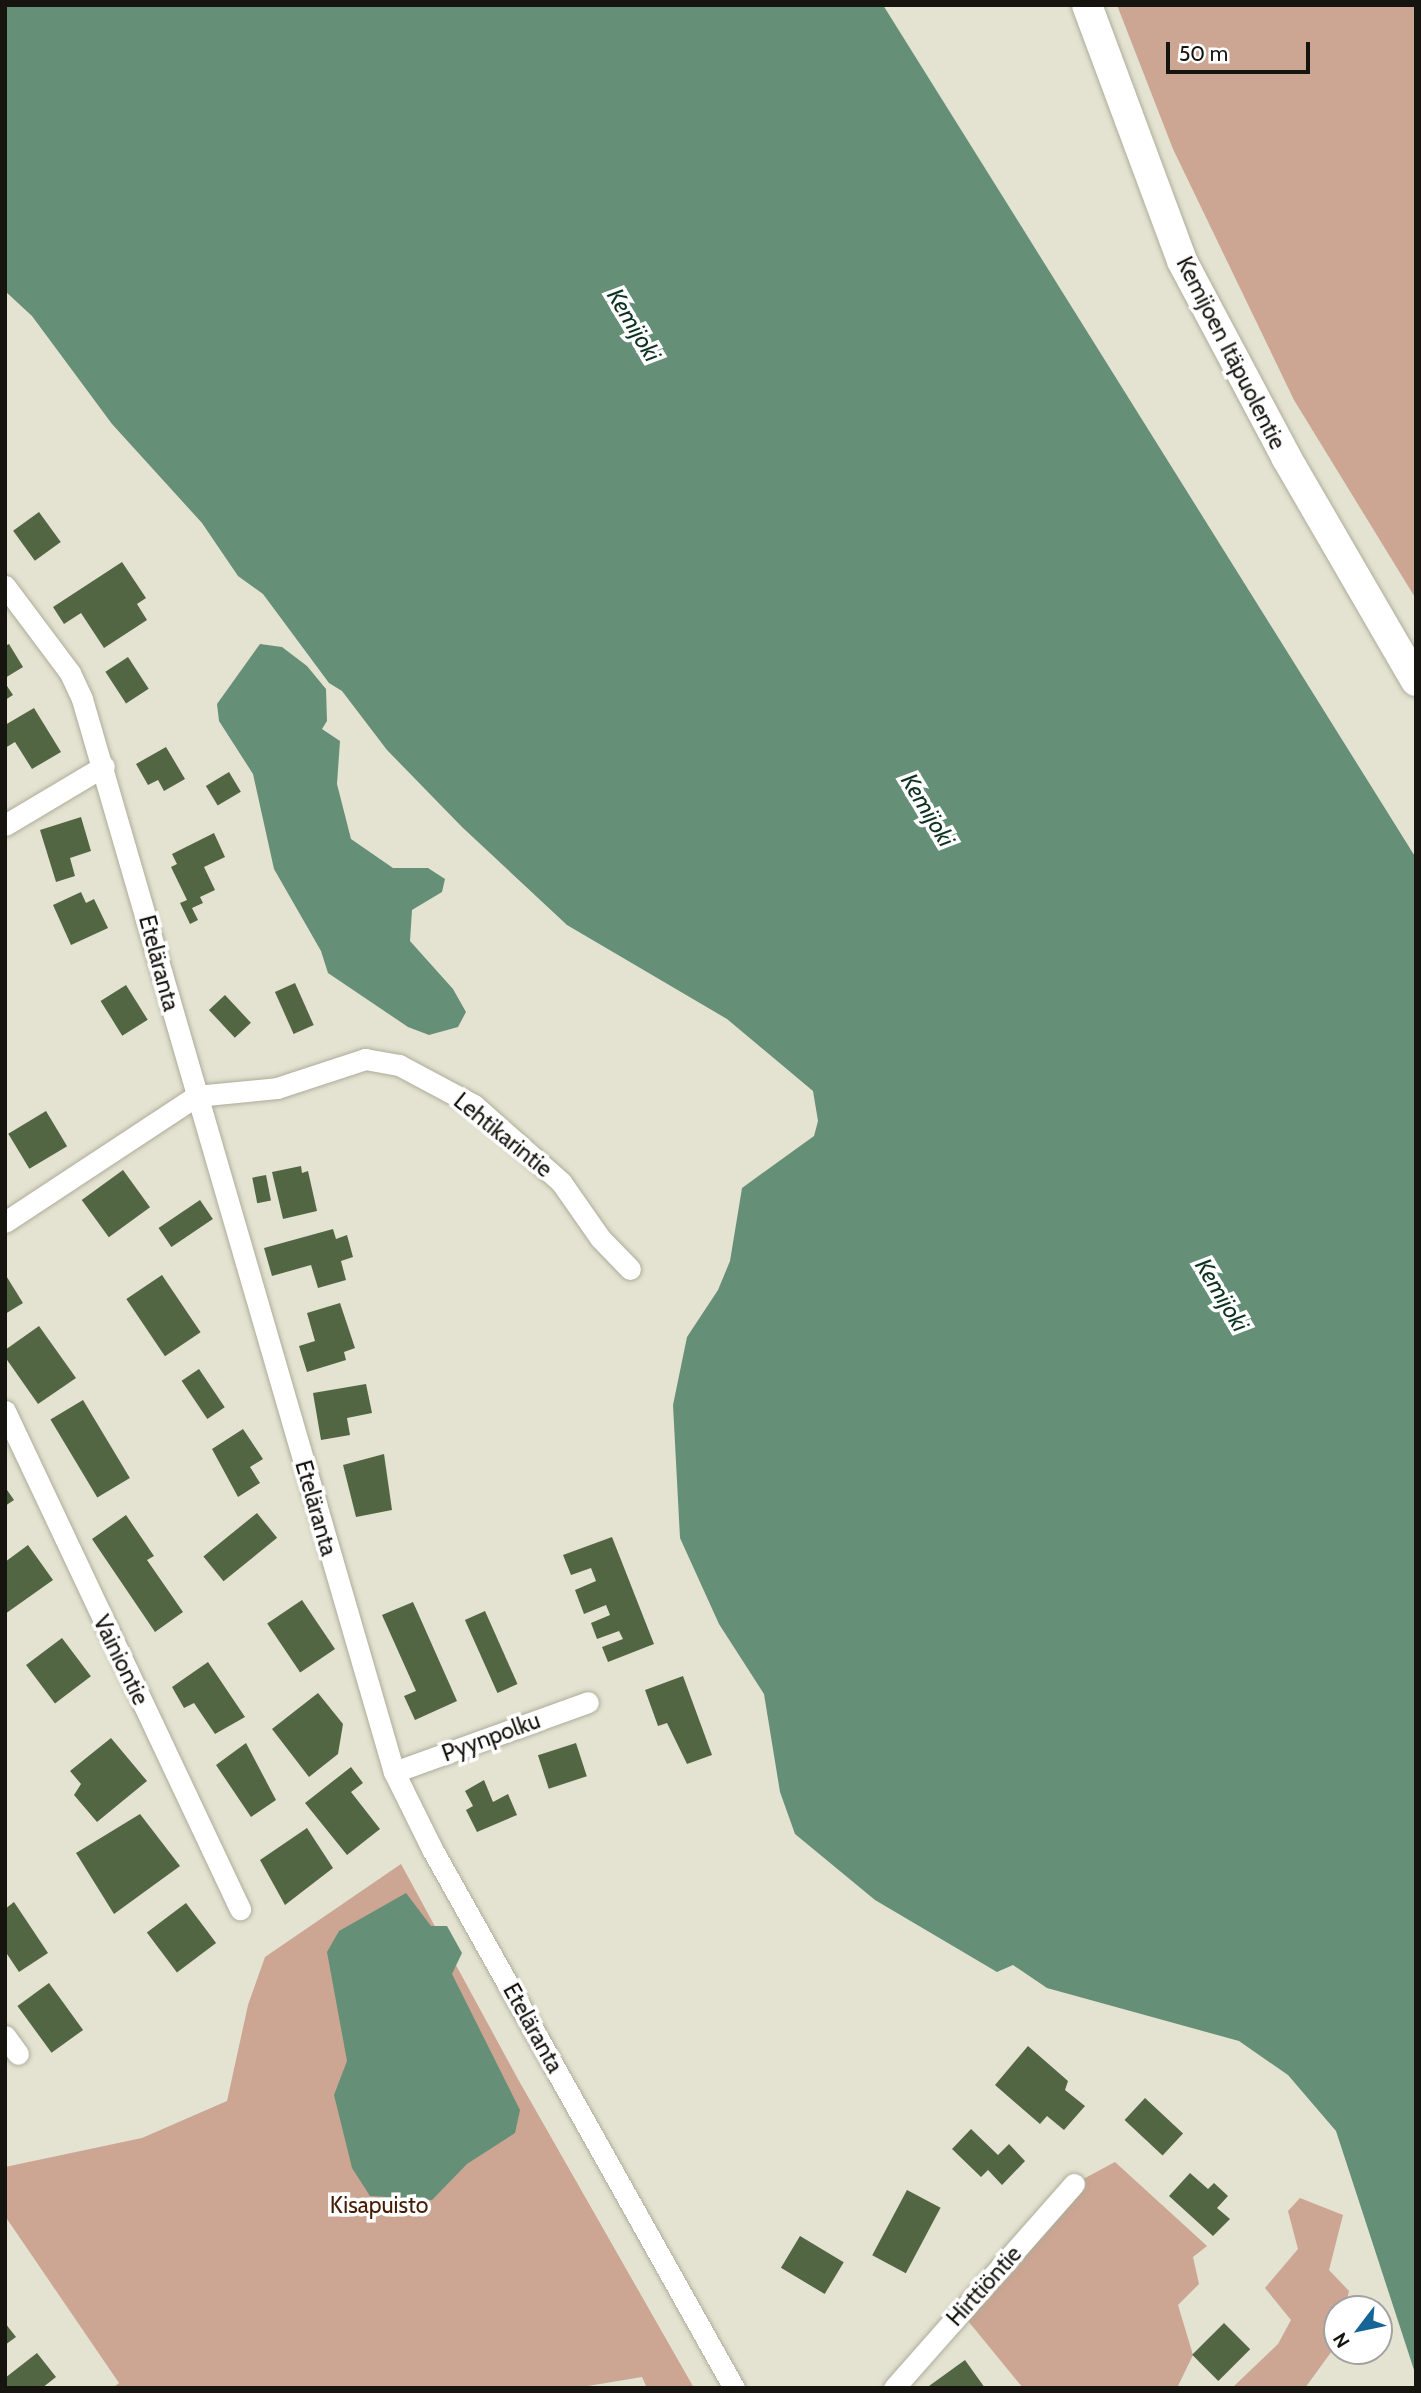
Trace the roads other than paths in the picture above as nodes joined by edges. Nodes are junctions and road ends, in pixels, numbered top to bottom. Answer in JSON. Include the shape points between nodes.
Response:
{"nodes":[{"id":1,"x":1087,"y":5,"type":"edge"},
{"id":2,"x":5,"y":586,"type":"edge"},
{"id":3,"x":1416,"y":681,"type":"edge"},
{"id":4,"x":104,"y":766,"type":"junction"},
{"id":5,"x":5,"y":825,"type":"edge"},
{"id":6,"x":196,"y":1096,"type":"junction"},
{"id":7,"x":5,"y":1223,"type":"edge"},
{"id":8,"x":630,"y":1269,"type":"dead end"},
{"id":9,"x":5,"y":1410,"type":"edge"},
{"id":10,"x":588,"y":1702,"type":"dead end"},
{"id":11,"x":394,"y":1772,"type":"junction"},
{"id":12,"x":240,"y":1909,"type":"dead end"},
{"id":13,"x":5,"y":2035,"type":"edge"},
{"id":14,"x":18,"y":2054,"type":"dead end"},
{"id":15,"x":1074,"y":2185,"type":"dead end"},
{"id":16,"x":734,"y":2388,"type":"edge"},
{"id":17,"x":894,"y":2388,"type":"edge"}],
"edges":[{"from":1,"to":3,"type":"main road","name":"Kemijoen Itäpuolentie","via":[[1182,261],[1286,457]]},
{"from":2,"to":4,"type":"street","name":"Eteläranta","via":[[70,673]]},
{"from":4,"to":5,"type":"street"},
{"from":4,"to":6,"type":"street","name":"Eteläranta"},
{"from":6,"to":7,"type":"street","name":"Lehtikarintie"},
{"from":6,"to":8,"type":"street","name":"Lehtikarintie","via":[[277,1088],[365,1059],[399,1065],[474,1105],[561,1182],[600,1238]]},
{"from":6,"to":11,"type":"street","name":"Eteläranta"},
{"from":9,"to":12,"type":"street","name":"Vainiontie"},
{"from":10,"to":11,"type":"street","name":"Pyynpolku"},
{"from":11,"to":16,"type":"street","name":"Eteläranta","via":[[432,1849]]},
{"from":13,"to":14,"type":"street"},
{"from":15,"to":17,"type":"street","name":"Hirttiöntie"}]}
